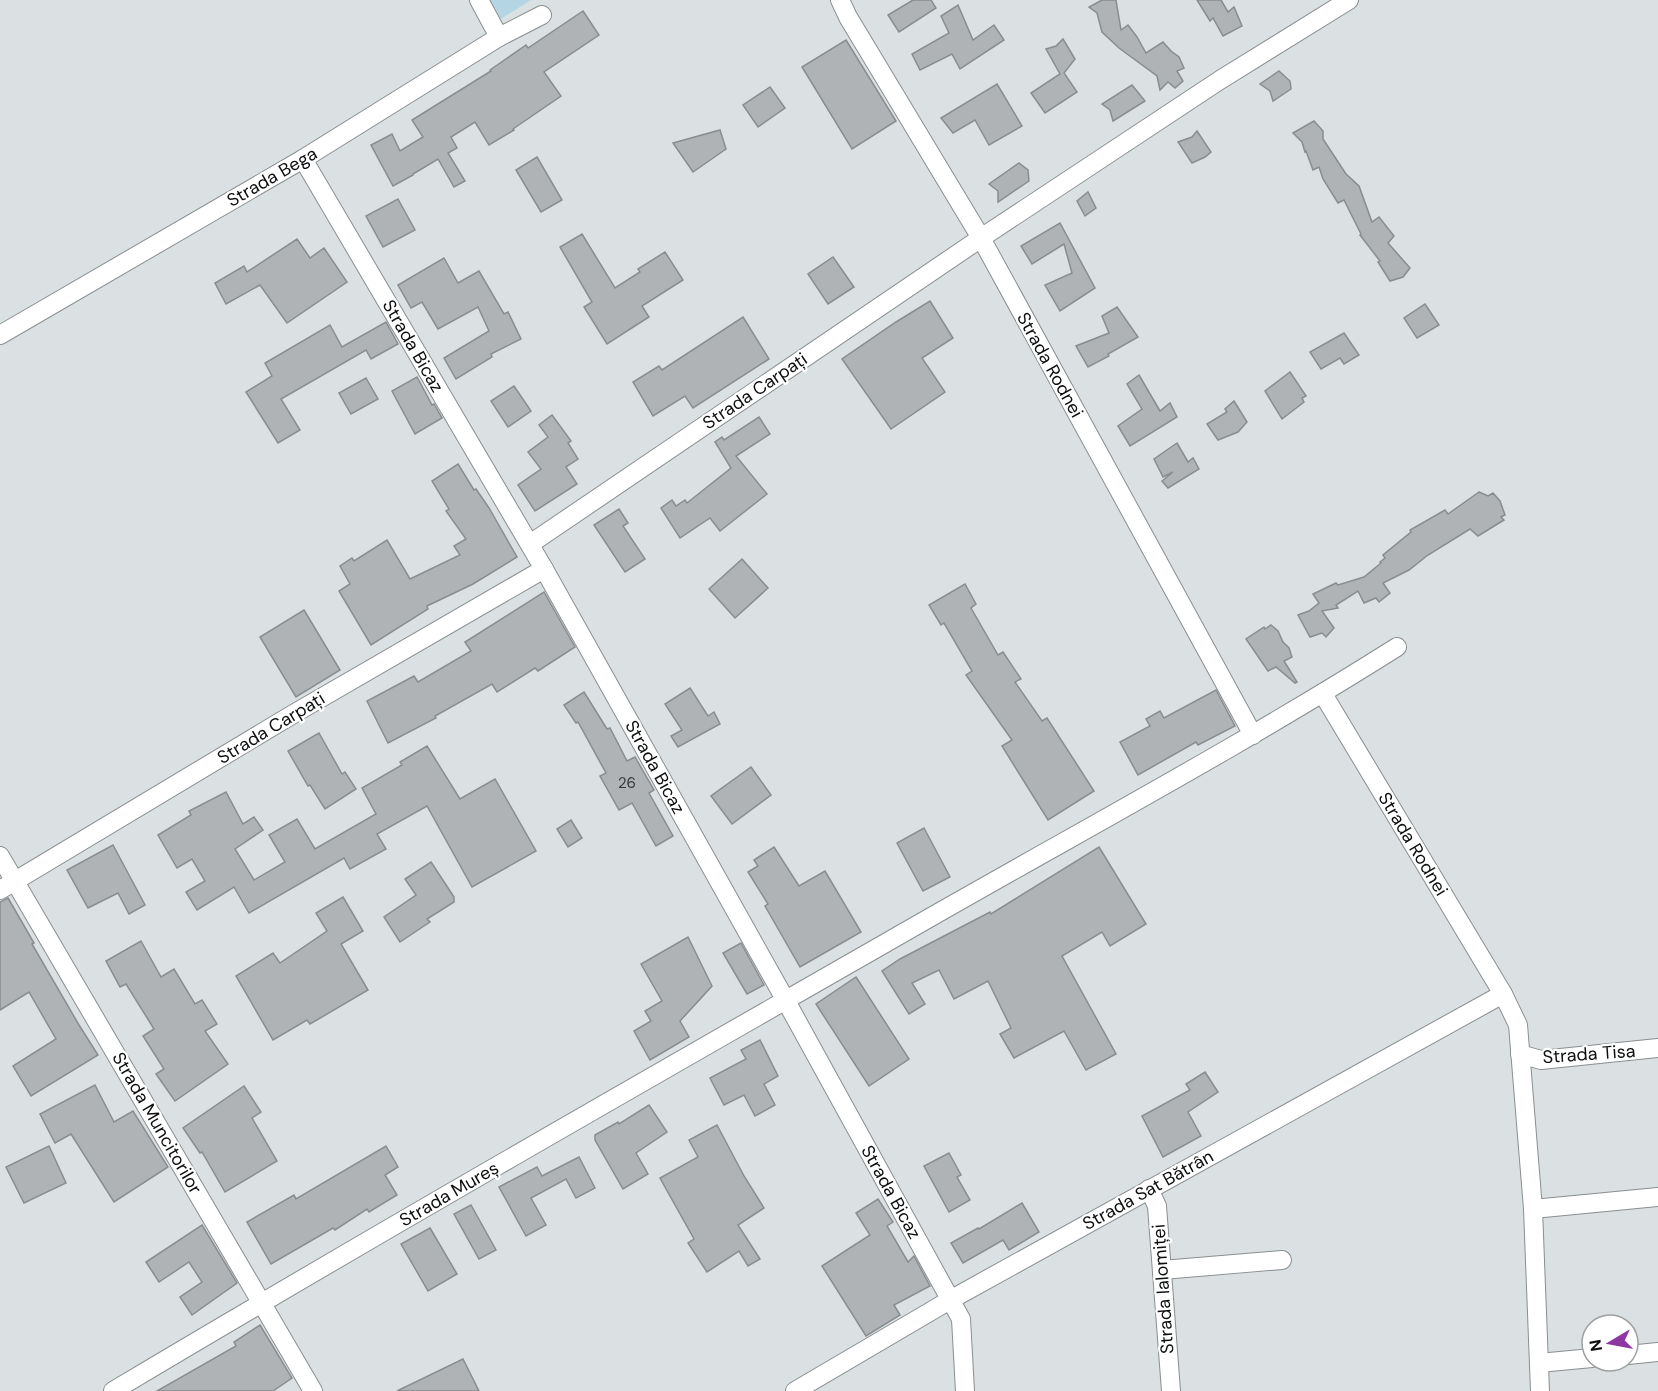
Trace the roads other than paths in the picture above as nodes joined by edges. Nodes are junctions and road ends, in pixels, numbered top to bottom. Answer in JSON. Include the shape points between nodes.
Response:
{"nodes":[{"id":1,"x":479,"y":0,"type":"edge"},
{"id":2,"x":840,"y":0,"type":"edge"},
{"id":3,"x":1349,"y":0,"type":"edge"},
{"id":4,"x":542,"y":15,"type":"dead end"},
{"id":5,"x":499,"y":38,"type":"junction"},
{"id":6,"x":303,"y":159,"type":"junction"},
{"id":7,"x":981,"y":238,"type":"junction"},
{"id":8,"x":0,"y":335,"type":"edge"},
{"id":9,"x":530,"y":544,"type":"junction"},
{"id":10,"x":544,"y":568,"type":"junction"},
{"id":11,"x":1397,"y":647,"type":"dead end"},
{"id":12,"x":1323,"y":694,"type":"junction"},
{"id":13,"x":1253,"y":735,"type":"junction"},
{"id":14,"x":0,"y":856,"type":"edge"},
{"id":15,"x":7,"y":885,"type":"edge"},
{"id":16,"x":1503,"y":994,"type":"junction"},
{"id":17,"x":786,"y":1000,"type":"junction"},
{"id":18,"x":1658,"y":1048,"type":"edge"},
{"id":19,"x":1520,"y":1054,"type":"junction"},
{"id":20,"x":1149,"y":1190,"type":"junction"},
{"id":21,"x":1658,"y":1197,"type":"edge"},
{"id":22,"x":1533,"y":1209,"type":"junction"},
{"id":23,"x":1282,"y":1260,"type":"dead end"},
{"id":24,"x":1161,"y":1270,"type":"junction"},
{"id":25,"x":950,"y":1300,"type":"junction"},
{"id":26,"x":262,"y":1302,"type":"junction"},
{"id":27,"x":1658,"y":1352,"type":"edge"},
{"id":28,"x":1640,"y":1354,"type":"edge"},
{"id":29,"x":1580,"y":1359,"type":"edge"},
{"id":30,"x":1539,"y":1363,"type":"junction"},
{"id":31,"x":113,"y":1391,"type":"edge"},
{"id":32,"x":313,"y":1391,"type":"edge"},
{"id":33,"x":795,"y":1391,"type":"edge"},
{"id":34,"x":965,"y":1391,"type":"edge"},
{"id":35,"x":1171,"y":1391,"type":"edge"},
{"id":36,"x":1540,"y":1391,"type":"edge"}],
"edges":[{"from":1,"to":5,"type":"street"},
{"from":2,"to":7,"type":"street","name":"Strada Rodnei"},
{"from":3,"to":7,"type":"street","name":"Strada Carpați"},
{"from":4,"to":5,"type":"street","name":"Strada Bega"},
{"from":5,"to":6,"type":"street","name":"Strada Bega"},
{"from":6,"to":8,"type":"street","name":"Strada Bega"},
{"from":6,"to":9,"type":"street","name":"Strada Bicaz"},
{"from":7,"to":9,"type":"street","name":"Strada Carpați"},
{"from":7,"to":13,"type":"street","name":"Strada Rodnei"},
{"from":9,"to":10,"type":"street","name":"Strada Bicaz"},
{"from":10,"to":15,"type":"street","name":"Strada Carpați"},
{"from":10,"to":17,"type":"street","name":"Strada Bicaz"},
{"from":11,"to":12,"type":"street","name":"Strada Mureș"},
{"from":12,"to":13,"type":"street","name":"Strada Mureș"},
{"from":12,"to":16,"type":"street","name":"Strada Rodnei"},
{"from":13,"to":17,"type":"street","name":"Strada Mureș"},
{"from":14,"to":15,"type":"street","name":"Strada Muncitorilor"},
{"from":15,"to":26,"type":"street","name":"Strada Muncitorilor"},
{"from":16,"to":19,"type":"street","name":"Strada Rodnei","via":[[1518,1025]]},
{"from":16,"to":20,"type":"street","name":"Strada Sat Bătrân"},
{"from":17,"to":25,"type":"street","name":"Strada Bicaz"},
{"from":17,"to":26,"type":"street","name":"Strada Mureș"},
{"from":18,"to":19,"type":"street","name":"Strada Tisa","via":[[1541,1060]]},
{"from":19,"to":22,"type":"street","name":"Strada Rodnei"},
{"from":20,"to":24,"type":"street","name":"Strada Ialomiței","via":[[1157,1206]]},
{"from":20,"to":25,"type":"street","name":"Strada Sat Bătrân"},
{"from":21,"to":22,"type":"street"},
{"from":22,"to":30,"type":"street","name":"Strada Rodnei"},
{"from":23,"to":24,"type":"street"},
{"from":24,"to":35,"type":"street","name":"Strada Ialomiței"},
{"from":25,"to":33,"type":"street","name":"Strada Sat Bătrân"},
{"from":25,"to":34,"type":"street","name":"Strada Bicaz","via":[[961,1319]]},
{"from":26,"to":31,"type":"street","name":"Strada Mureș"},
{"from":26,"to":32,"type":"street","name":"Strada Muncitorilor"},
{"from":27,"to":28,"type":"street"},
{"from":29,"to":30,"type":"street"},
{"from":30,"to":36,"type":"street","name":"Strada Rodnei"}]}
